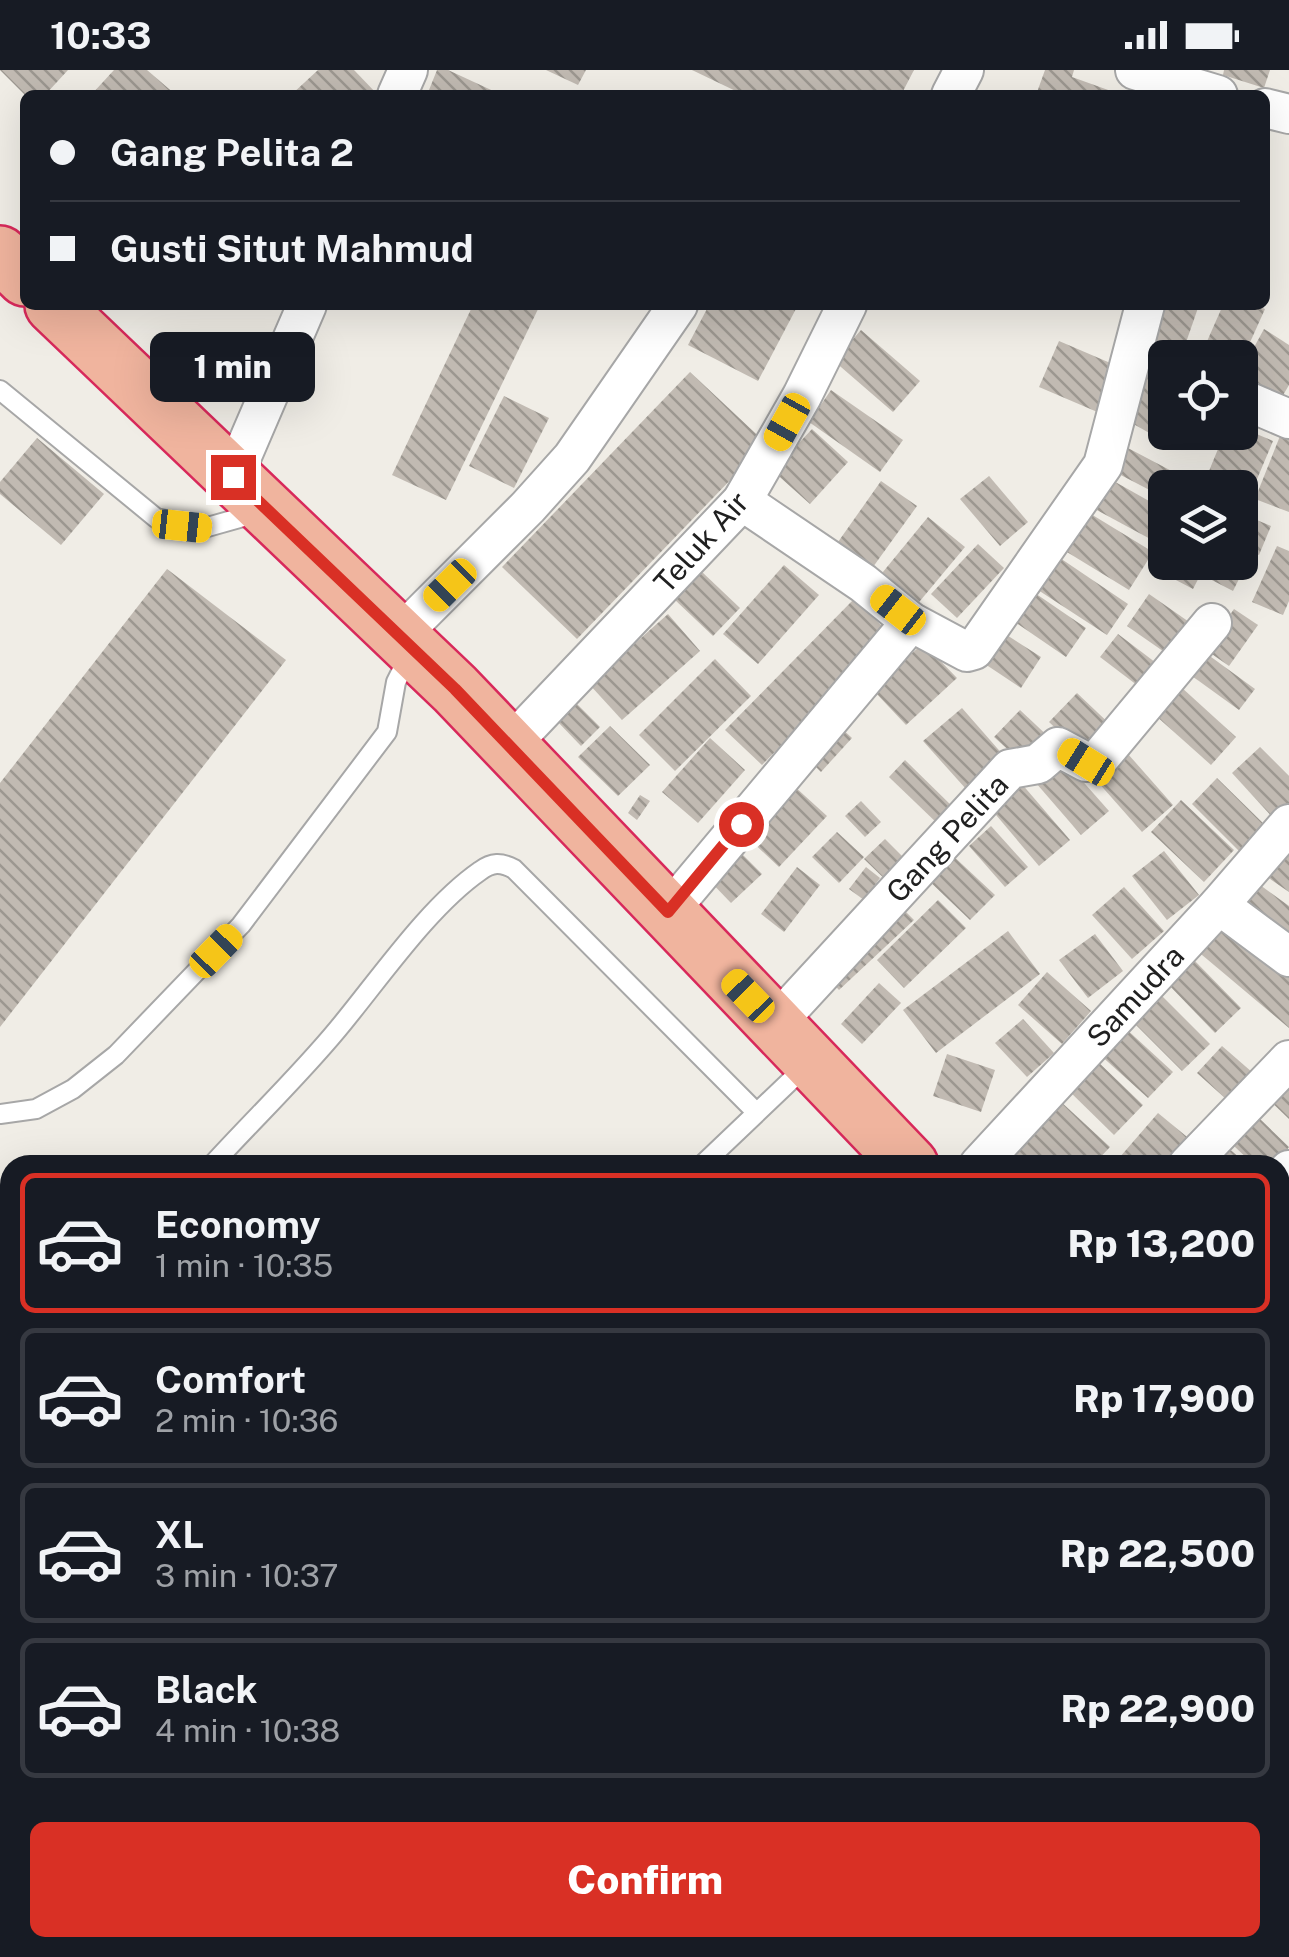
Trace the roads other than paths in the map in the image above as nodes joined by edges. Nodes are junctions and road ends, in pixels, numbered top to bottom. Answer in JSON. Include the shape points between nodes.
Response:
{"nodes":[{"id":1,"x":1135,"y":70,"type":"edge"},
{"id":2,"x":1201,"y":90,"type":"edge"},
{"id":3,"x":0,"y":254,"type":"edge"},
{"id":4,"x":20,"y":273,"type":"edge"},
{"id":5,"x":58,"y":310,"type":"edge"},
{"id":6,"x":305,"y":310,"type":"edge"},
{"id":7,"x":675,"y":310,"type":"edge"},
{"id":8,"x":845,"y":310,"type":"edge"},
{"id":9,"x":1146,"y":310,"type":"edge"},
{"id":10,"x":1149,"y":340,"type":"edge"},
{"id":11,"x":1148,"y":357,"type":"edge"},
{"id":12,"x":0,"y":390,"type":"edge"},
{"id":13,"x":1258,"y":406,"type":"edge"},
{"id":14,"x":1289,"y":419,"type":"edge"},
{"id":15,"x":250,"y":493,"type":"junction"},
{"id":16,"x":742,"y":502,"type":"junction"},
{"id":17,"x":911,"y":622,"type":"junction"},
{"id":18,"x":1212,"y":623,"type":"dead end"},
{"id":19,"x":406,"y":643,"type":"junction"},
{"id":20,"x":509,"y":746,"type":"junction"},
{"id":21,"x":1289,"y":824,"type":"edge"},
{"id":22,"x":1219,"y":905,"type":"junction"},
{"id":23,"x":668,"y":912,"type":"junction"},
{"id":24,"x":1289,"y":957,"type":"edge"},
{"id":25,"x":793,"y":1042,"type":"junction"},
{"id":26,"x":1289,"y":1060,"type":"edge"},
{"id":27,"x":756,"y":1112,"type":"junction"},
{"id":28,"x":0,"y":1114,"type":"edge"},
{"id":29,"x":221,"y":1155,"type":"edge"},
{"id":30,"x":712,"y":1155,"type":"edge"},
{"id":31,"x":900,"y":1155,"type":"edge"},
{"id":32,"x":987,"y":1155,"type":"edge"},
{"id":33,"x":1198,"y":1155,"type":"edge"}],
"edges":[{"from":1,"to":2,"type":"street"},
{"from":3,"to":4,"type":"highway"},
{"from":5,"to":15,"type":"highway"},
{"from":6,"to":15,"type":"street"},
{"from":7,"to":19,"type":"street","via":[[572,458]]},
{"from":8,"to":16,"type":"street","name":"Teluk Air"},
{"from":9,"to":10,"type":"street"},
{"from":11,"to":17,"type":"street","via":[[1103,465],[981,644],[966,652]]},
{"from":12,"to":15,"type":"lane","via":[[156,518],[204,528]]},
{"from":13,"to":14,"type":"street"},
{"from":15,"to":19,"type":"highway"},
{"from":16,"to":17,"type":"street"},
{"from":16,"to":20,"type":"street","name":"Teluk Air"},
{"from":17,"to":23,"type":"street"},
{"from":18,"to":25,"type":"street","name":"Gang Pelita","via":[[1098,760],[1086,762],[1058,747],[1038,764],[1010,768]]},
{"from":19,"to":20,"type":"highway"},
{"from":19,"to":28,"type":"lane","via":[[387,732],[241,925],[102,1067],[36,1108]]},
{"from":20,"to":23,"type":"highway"},
{"from":21,"to":22,"type":"street","name":"Samudra"},
{"from":22,"to":24,"type":"street"},
{"from":22,"to":32,"type":"street","name":"Samudra"},
{"from":23,"to":25,"type":"highway"},
{"from":25,"to":27,"type":"lane"},
{"from":25,"to":31,"type":"highway"},
{"from":26,"to":33,"type":"street"},
{"from":27,"to":29,"type":"lane","via":[[503,863],[492,864],[428,920]]},
{"from":27,"to":30,"type":"lane"}]}
